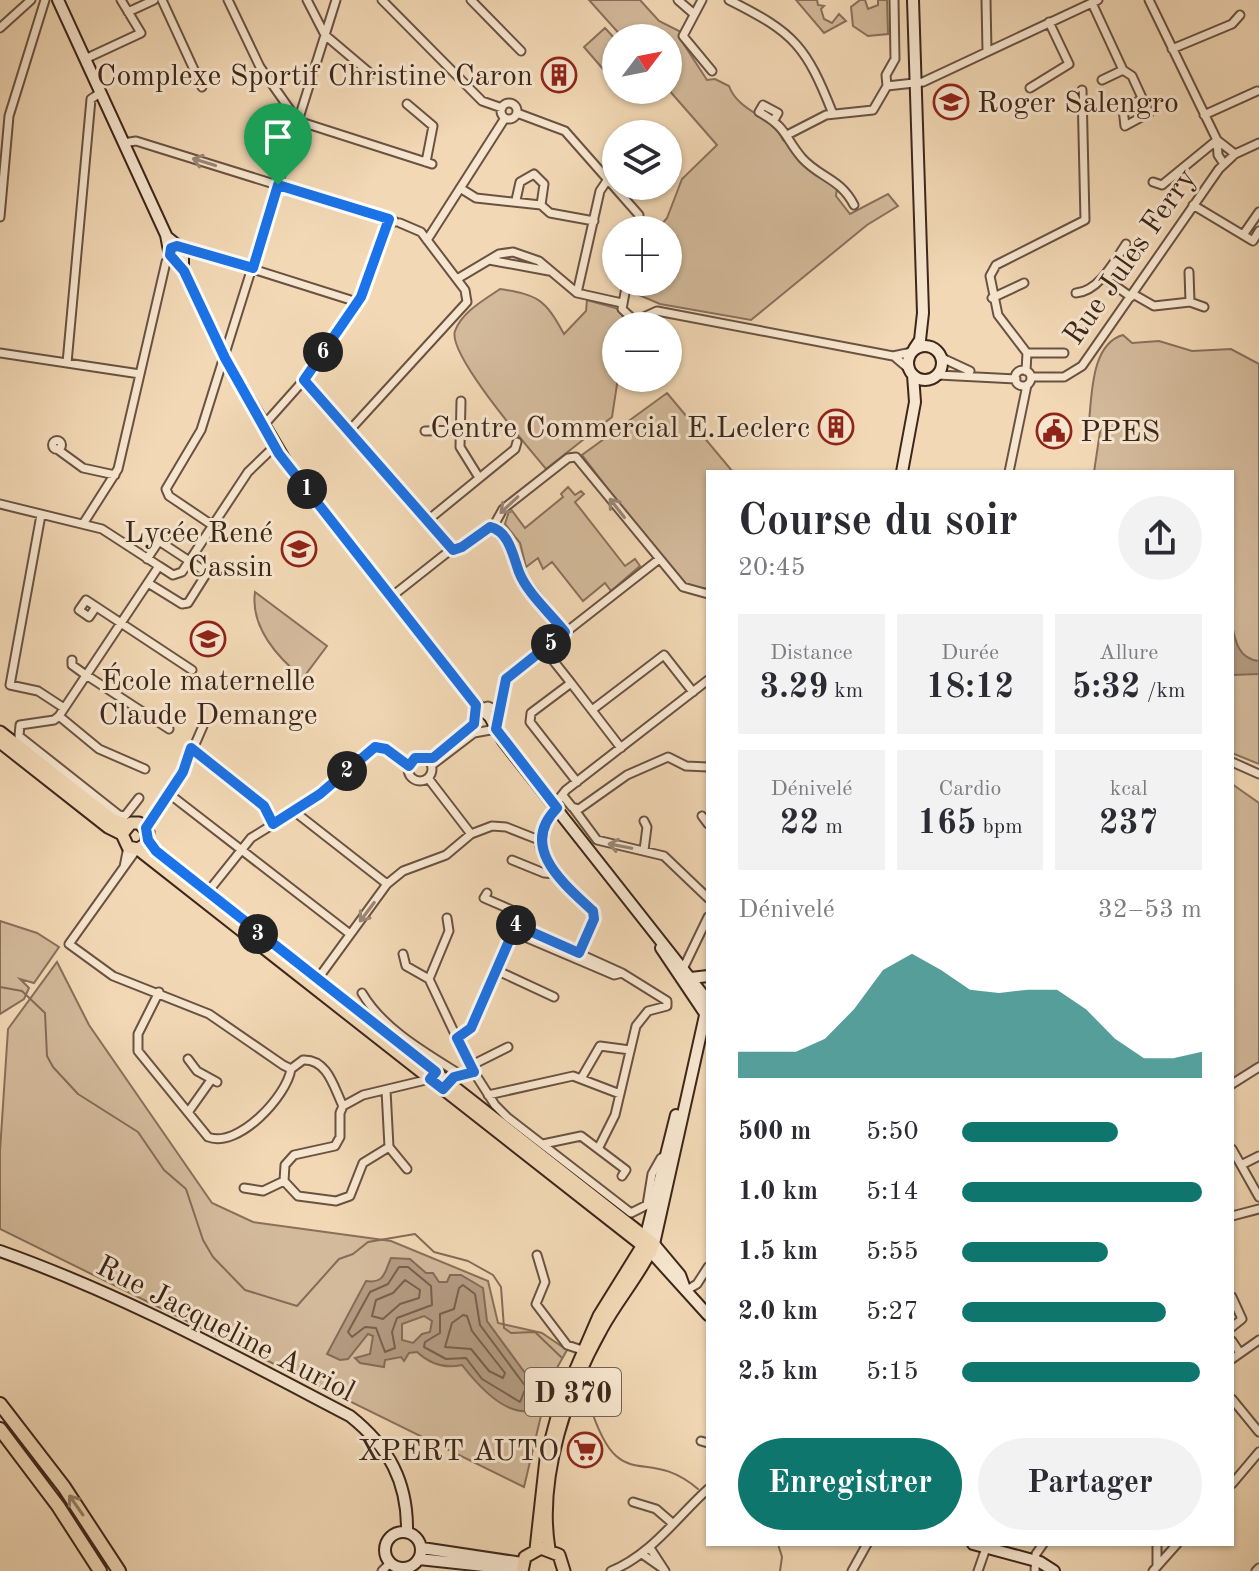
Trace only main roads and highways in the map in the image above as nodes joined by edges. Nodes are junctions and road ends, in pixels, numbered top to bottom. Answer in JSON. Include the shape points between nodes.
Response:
{"nodes":[{"id":1,"x":58,"y":0,"type":"edge"},
{"id":2,"x":913,"y":0,"type":"edge"},
{"id":3,"x":923,"y":313,"type":"junction"},
{"id":4,"x":933,"y":347,"type":"junction"},
{"id":5,"x":913,"y":350,"type":"junction"},
{"id":6,"x":911,"y":372,"type":"junction"},
{"id":7,"x":934,"y":377,"type":"junction"},
{"id":8,"x":914,"y":412,"type":"junction"},
{"id":9,"x":902,"y":470,"type":"edge"},
{"id":10,"x":0,"y":732,"type":"edge"},
{"id":11,"x":0,"y":742,"type":"edge"},
{"id":12,"x":125,"y":830,"type":"junction"},
{"id":13,"x":139,"y":843,"type":"junction"},
{"id":14,"x":684,"y":975,"type":"junction"},
{"id":15,"x":706,"y":976,"type":"edge"},
{"id":16,"x":705,"y":1005,"type":"edge"},
{"id":17,"x":433,"y":1076,"type":"junction"},
{"id":18,"x":445,"y":1085,"type":"junction"},
{"id":19,"x":649,"y":1244,"type":"junction"},
{"id":20,"x":0,"y":1251,"type":"edge"},
{"id":21,"x":706,"y":1313,"type":"edge"},
{"id":22,"x":0,"y":1404,"type":"edge"},
{"id":23,"x":0,"y":1429,"type":"edge"},
{"id":24,"x":407,"y":1532,"type":"junction"},
{"id":25,"x":980,"y":1546,"type":"edge"},
{"id":26,"x":536,"y":1549,"type":"junction"},
{"id":27,"x":549,"y":1549,"type":"junction"},
{"id":28,"x":420,"y":1554,"type":"junction"},
{"id":29,"x":1035,"y":1566,"type":"edge"},
{"id":30,"x":386,"y":1567,"type":"edge"},
{"id":31,"x":522,"y":1568,"type":"edge"},
{"id":32,"x":407,"y":1570,"type":"edge"},
{"id":33,"x":566,"y":1570,"type":"edge"},
{"id":34,"x":100,"y":1571,"type":"edge"},
{"id":35,"x":119,"y":1571,"type":"edge"},
{"id":36,"x":1054,"y":1571,"type":"edge"}],
"edges":[{"from":1,"to":14,"type":"main road","via":[[225,358],[275,446]]},
{"from":2,"to":3,"type":"main road"},
{"from":3,"to":4,"type":"main road"},
{"from":3,"to":5,"type":"main road","via":[[920,340]]},
{"from":4,"to":5,"type":"main road"},
{"from":4,"to":7,"type":"main road","via":[[942,358]]},
{"from":5,"to":6,"type":"main road"},
{"from":6,"to":7,"type":"main road"},
{"from":6,"to":8,"type":"main road"},
{"from":7,"to":8,"type":"main road","via":[[922,387]]},
{"from":8,"to":9,"type":"main road"},
{"from":10,"to":12,"type":"main road"},
{"from":11,"to":12,"type":"main road","via":[[108,827]]},
{"from":12,"to":13,"type":"main road"},
{"from":12,"to":13,"type":"main road","via":[[135,822]]},
{"from":13,"to":17,"type":"main road"},
{"from":13,"to":17,"type":"main road","via":[[156,851]]},
{"from":14,"to":15,"type":"main road"},
{"from":14,"to":16,"type":"main road"},
{"from":16,"to":19,"type":"main road","number":"D 370"},
{"from":17,"to":18,"type":"main road"},
{"from":18,"to":19,"type":"main road"},
{"from":18,"to":19,"type":"main road","via":[[633,1219]]},
{"from":19,"to":21,"type":"main road"},
{"from":19,"to":26,"type":"main road","number":"D 370","via":[[582,1350],[552,1432]]},
{"from":19,"to":27,"type":"main road","number":"D 370","via":[[569,1403],[551,1477]]},
{"from":20,"to":24,"type":"main road","name":"Rue Jacqueline Auriol","via":[[157,1316],[350,1416],[392,1459],[403,1487]]},
{"from":35,"to":22,"type":"highway","one_way":true},
{"from":23,"to":34,"type":"highway"},
{"from":24,"to":28,"type":"main road","via":[[418,1539]]},
{"from":24,"to":30,"type":"main road","via":[[395,1533],[387,1542]]},
{"from":25,"to":29,"type":"main road"},
{"from":26,"to":27,"type":"main road"},
{"from":26,"to":31,"type":"main road"},
{"from":27,"to":33,"type":"main road"},
{"from":28,"to":31,"type":"main road"},
{"from":28,"to":32,"type":"main road"},
{"from":29,"to":36,"type":"main road"},
{"from":30,"to":32,"type":"main road"}]}
